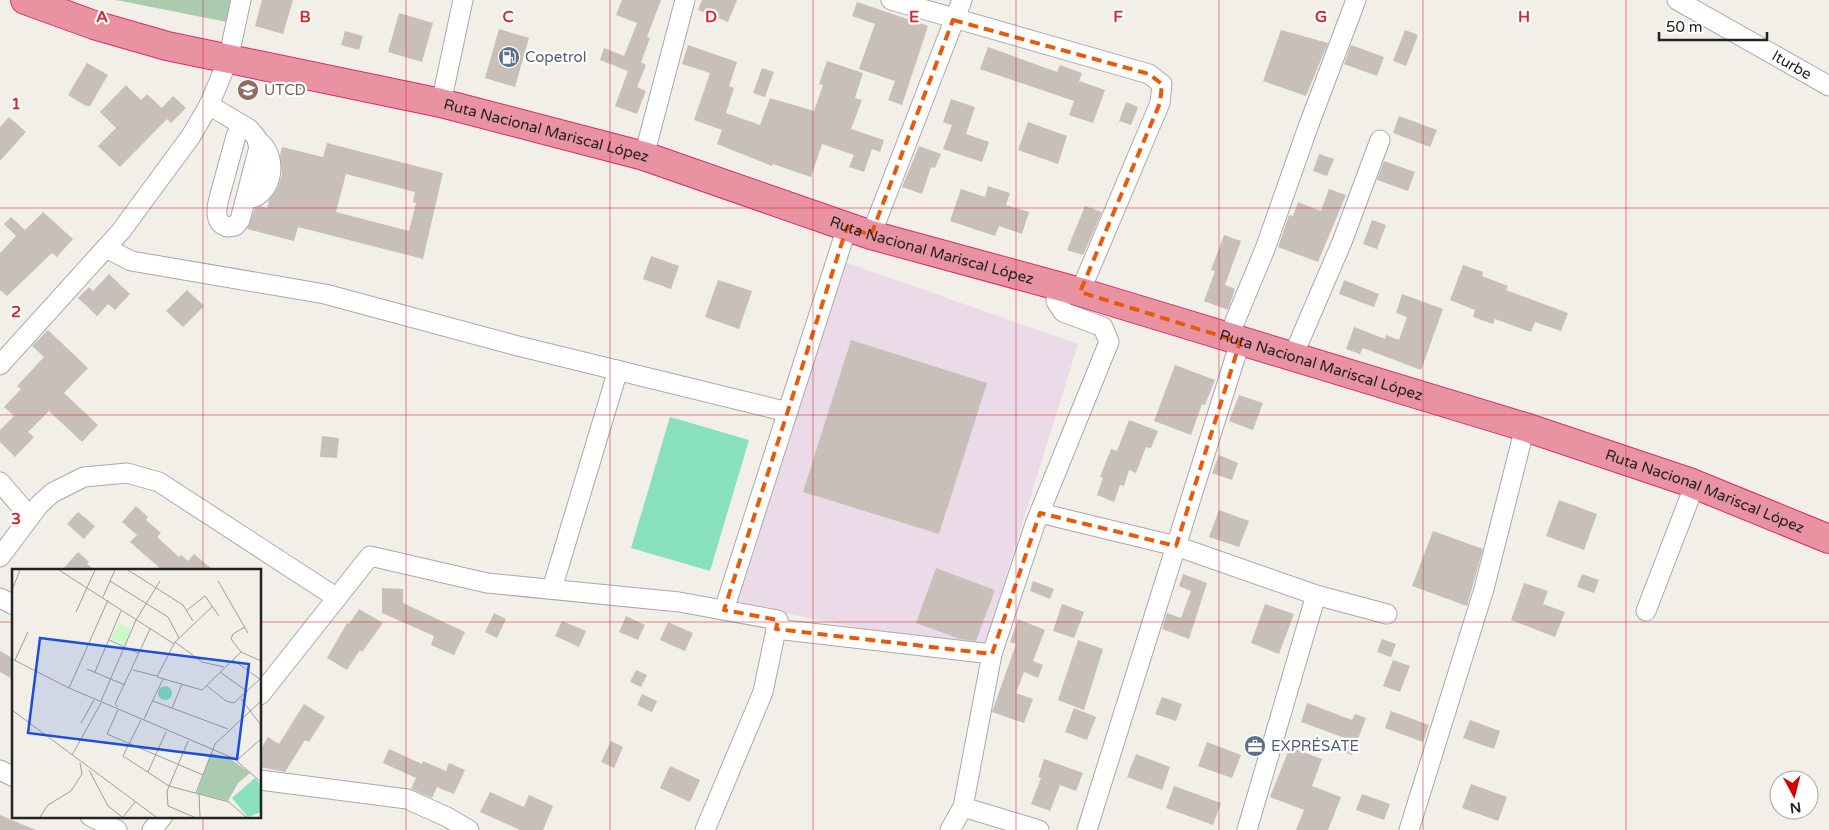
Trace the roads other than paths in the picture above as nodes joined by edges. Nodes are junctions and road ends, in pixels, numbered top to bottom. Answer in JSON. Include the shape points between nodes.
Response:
{"nodes":[{"id":1,"x":25,"y":0,"type":"edge"},
{"id":2,"x":241,"y":0,"type":"edge"},
{"id":3,"x":463,"y":0,"type":"edge"},
{"id":4,"x":685,"y":0,"type":"edge"},
{"id":5,"x":891,"y":0,"type":"edge"},
{"id":6,"x":962,"y":0,"type":"edge"},
{"id":7,"x":1356,"y":0,"type":"edge"},
{"id":8,"x":1677,"y":0,"type":"edge"},
{"id":9,"x":953,"y":20,"type":"junction"},
{"id":10,"x":228,"y":60,"type":"junction"},
{"id":11,"x":1829,"y":86,"type":"edge"},
{"id":12,"x":441,"y":103,"type":"junction"},
{"id":13,"x":209,"y":105,"type":"junction"},
{"id":14,"x":242,"y":125,"type":"junction"},
{"id":15,"x":1380,"y":140,"type":"dead end"},
{"id":16,"x":644,"y":156,"type":"junction"},
{"id":17,"x":859,"y":231,"type":"junction"},
{"id":18,"x":106,"y":248,"type":"junction"},
{"id":19,"x":1068,"y":289,"type":"junction"},
{"id":20,"x":1234,"y":340,"type":"junction"},
{"id":21,"x":1293,"y":356,"type":"junction"},
{"id":22,"x":0,"y":365,"type":"edge"},
{"id":23,"x":618,"y":370,"type":"junction"},
{"id":24,"x":788,"y":412,"type":"junction"},
{"id":25,"x":1525,"y":427,"type":"junction"},
{"id":26,"x":0,"y":482,"type":"edge"},
{"id":27,"x":1696,"y":484,"type":"junction"},
{"id":28,"x":1040,"y":513,"type":"junction"},
{"id":29,"x":30,"y":517,"type":"junction"},
{"id":30,"x":1829,"y":538,"type":"edge"},
{"id":31,"x":1176,"y":546,"type":"junction"},
{"id":32,"x":0,"y":556,"type":"edge"},
{"id":33,"x":552,"y":589,"type":"junction"},
{"id":34,"x":1316,"y":594,"type":"junction"},
{"id":35,"x":0,"y":598,"type":"edge"},
{"id":36,"x":337,"y":598,"type":"junction"},
{"id":37,"x":12,"y":604,"type":"edge"},
{"id":38,"x":724,"y":610,"type":"junction"},
{"id":39,"x":1646,"y":611,"type":"dead end"},
{"id":40,"x":1387,"y":614,"type":"dead end"},
{"id":41,"x":776,"y":629,"type":"junction"},
{"id":42,"x":992,"y":654,"type":"junction"},
{"id":43,"x":261,"y":695,"type":"edge"},
{"id":44,"x":0,"y":770,"type":"edge"},
{"id":45,"x":12,"y":776,"type":"edge"},
{"id":46,"x":261,"y":780,"type":"edge"},
{"id":47,"x":962,"y":807,"type":"junction"},
{"id":48,"x":94,"y":818,"type":"edge"},
{"id":49,"x":161,"y":818,"type":"edge"},
{"id":50,"x":117,"y":830,"type":"edge"},
{"id":51,"x":152,"y":830,"type":"edge"},
{"id":52,"x":469,"y":830,"type":"edge"},
{"id":53,"x":705,"y":830,"type":"edge"},
{"id":54,"x":950,"y":830,"type":"edge"},
{"id":55,"x":1039,"y":830,"type":"edge"},
{"id":56,"x":1087,"y":830,"type":"edge"},
{"id":57,"x":1247,"y":830,"type":"edge"},
{"id":58,"x":1409,"y":830,"type":"edge"}],
"edges":[{"from":1,"to":10,"type":"highway","name":"Ruta Nacional Mariscal López","via":[[94,25]]},
{"from":2,"to":10,"type":"street"},
{"from":3,"to":12,"type":"street"},
{"from":4,"to":16,"type":"street"},
{"from":5,"to":9,"type":"street"},
{"from":6,"to":9,"type":"street"},
{"from":7,"to":20,"type":"street","via":[[1308,126]]},
{"from":8,"to":11,"type":"street","name":"Iturbe"},
{"from":9,"to":17,"type":"street"},
{"from":9,"to":19,"type":"street","via":[[1149,74],[1162,84],[1160,103]]},
{"from":10,"to":12,"type":"highway","name":"Ruta Nacional Mariscal López"},
{"from":10,"to":13,"type":"street"},
{"from":12,"to":16,"type":"highway","name":"Ruta Nacional Mariscal López"},
{"from":13,"to":14,"type":"street"},
{"from":13,"to":18,"type":"street","via":[[191,136]]},
{"from":14,"to":14,"type":"street","via":[[236,136],[216,213],[220,223],[231,227],[238,223],[246,199],[262,192],[271,171],[268,151],[253,132]]},
{"from":15,"to":21,"type":"street","via":[[1342,242]]},
{"from":16,"to":17,"type":"highway","name":"Ruta Nacional Mariscal López"},
{"from":17,"to":19,"type":"highway","name":"Ruta Nacional Mariscal López"},
{"from":17,"to":24,"type":"street"},
{"from":18,"to":22,"type":"street"},
{"from":18,"to":23,"type":"street","via":[[131,261],[325,294]]},
{"from":19,"to":20,"type":"highway","name":"Ruta Nacional Mariscal López"},
{"from":19,"to":28,"type":"street","via":[[1056,301],[1063,312],[1103,327],[1109,342]]},
{"from":20,"to":21,"type":"highway","name":"Ruta Nacional Mariscal López"},
{"from":20,"to":31,"type":"street"},
{"from":21,"to":25,"type":"highway","name":"Ruta Nacional Mariscal López"},
{"from":23,"to":24,"type":"street"},
{"from":23,"to":33,"type":"street"},
{"from":24,"to":38,"type":"street"},
{"from":25,"to":27,"type":"highway","name":"Ruta Nacional Mariscal López"},
{"from":25,"to":58,"type":"street","via":[[1484,589]]},
{"from":26,"to":29,"type":"street"},
{"from":27,"to":30,"type":"highway","name":"Ruta Nacional Mariscal López"},
{"from":27,"to":39,"type":"street"},
{"from":28,"to":31,"type":"street"},
{"from":28,"to":42,"type":"street"},
{"from":29,"to":32,"type":"street"},
{"from":29,"to":36,"type":"street","via":[[52,493],[84,477],[127,473],[160,482]]},
{"from":31,"to":34,"type":"street"},
{"from":31,"to":56,"type":"street"},
{"from":33,"to":36,"type":"street","via":[[487,583],[370,556]]},
{"from":33,"to":38,"type":"street"},
{"from":34,"to":40,"type":"street"},
{"from":34,"to":57,"type":"street"},
{"from":35,"to":37,"type":"street"},
{"from":36,"to":43,"type":"street"},
{"from":38,"to":41,"type":"street","via":[[778,620]]},
{"from":41,"to":42,"type":"street"},
{"from":41,"to":53,"type":"street","via":[[763,692]]},
{"from":42,"to":47,"type":"street"},
{"from":44,"to":45,"type":"street"},
{"from":46,"to":52,"type":"street","via":[[407,798]]},
{"from":47,"to":54,"type":"street"},
{"from":47,"to":55,"type":"street"},
{"from":48,"to":50,"type":"street"},
{"from":49,"to":51,"type":"street"}]}
